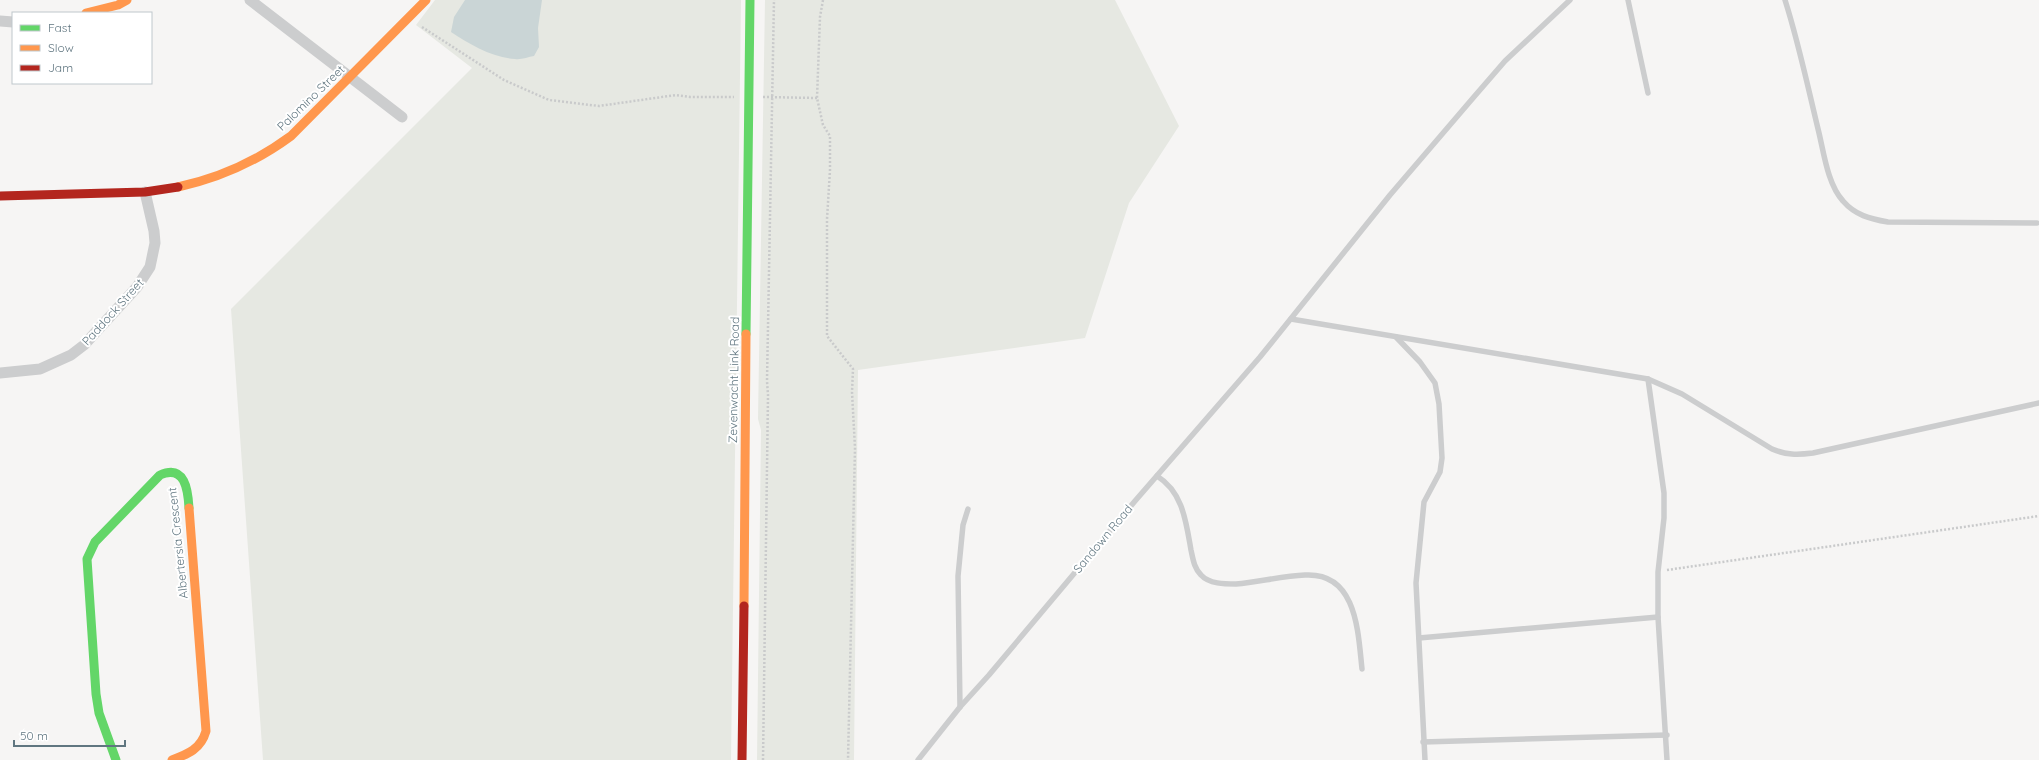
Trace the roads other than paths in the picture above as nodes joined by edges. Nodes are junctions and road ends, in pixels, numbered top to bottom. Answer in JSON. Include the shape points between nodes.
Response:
{"nodes":[{"id":1,"x":128,"y":0,"type":"edge"},
{"id":2,"x":250,"y":0,"type":"edge"},
{"id":3,"x":426,"y":0,"type":"edge"},
{"id":4,"x":750,"y":0,"type":"edge"},
{"id":5,"x":1570,"y":0,"type":"edge"},
{"id":6,"x":1628,"y":0,"type":"edge"},
{"id":7,"x":1785,"y":0,"type":"edge"},
{"id":8,"x":90,"y":12,"type":"edge"},
{"id":9,"x":0,"y":22,"type":"edge"},
{"id":10,"x":12,"y":22,"type":"edge"},
{"id":11,"x":350,"y":77,"type":"junction"},
{"id":12,"x":1648,"y":93,"type":"dead end"},
{"id":13,"x":402,"y":117,"type":"dead end"},
{"id":14,"x":145,"y":192,"type":"junction"},
{"id":15,"x":0,"y":196,"type":"edge"},
{"id":16,"x":2037,"y":223,"type":"dead end"},
{"id":17,"x":1291,"y":319,"type":"junction"},
{"id":18,"x":1396,"y":337,"type":"junction"},
{"id":19,"x":0,"y":372,"type":"edge"},
{"id":20,"x":1648,"y":379,"type":"junction"},
{"id":21,"x":2039,"y":403,"type":"edge"},
{"id":22,"x":1157,"y":476,"type":"junction"},
{"id":23,"x":968,"y":509,"type":"dead end"},
{"id":24,"x":1658,"y":617,"type":"junction"},
{"id":25,"x":1418,"y":638,"type":"junction"},
{"id":26,"x":1362,"y":669,"type":"dead end"},
{"id":27,"x":960,"y":707,"type":"junction"},
{"id":28,"x":1667,"y":735,"type":"junction"},
{"id":29,"x":1423,"y":742,"type":"junction"},
{"id":30,"x":116,"y":760,"type":"edge"},
{"id":31,"x":172,"y":760,"type":"edge"},
{"id":32,"x":742,"y":760,"type":"edge"},
{"id":33,"x":918,"y":760,"type":"edge"},
{"id":34,"x":1424,"y":760,"type":"edge"},
{"id":35,"x":1667,"y":760,"type":"edge"}],
"edges":[{"from":1,"to":8,"type":"street"},
{"from":2,"to":11,"type":"street"},
{"from":3,"to":11,"type":"street","name":"Palomino Street","via":[[410,20]]},
{"from":4,"to":32,"type":"street","name":"Zevenwacht Link Road"},
{"from":5,"to":17,"type":"lane","name":"Sandown Road","via":[[1505,61],[1390,195]]},
{"from":6,"to":12,"type":"lane"},
{"from":7,"to":16,"type":"lane","via":[[1796,32],[1829,174],[1842,200],[1857,214],[1888,222]]},
{"from":9,"to":10,"type":"street"},
{"from":11,"to":13,"type":"street"},
{"from":11,"to":14,"type":"street","name":"Palomino Street","via":[[290,136],[253,160],[205,180]]},
{"from":14,"to":15,"type":"street","name":"Palomino Street"},
{"from":14,"to":19,"type":"street","name":"Paddock Street","via":[[155,243],[150,267],[137,287],[84,345],[71,355],[40,369]]},
{"from":17,"to":18,"type":"lane"},
{"from":17,"to":22,"type":"lane","name":"Sandown Road"},
{"from":18,"to":20,"type":"lane"},
{"from":18,"to":25,"type":"lane","via":[[1420,362],[1435,383],[1439,404],[1442,458],[1440,472],[1424,502],[1421,523],[1416,583]]},
{"from":20,"to":21,"type":"lane","via":[[1682,394],[1772,449],[1796,455]]},
{"from":20,"to":24,"type":"lane","via":[[1664,493],[1658,572]]},
{"from":22,"to":26,"type":"lane","via":[[1166,482],[1180,502],[1195,566],[1202,576],[1214,582],[1229,584],[1306,575],[1333,580],[1352,606],[1358,630]]},
{"from":22,"to":27,"type":"lane","name":"Sandown Road"},
{"from":23,"to":27,"type":"lane","via":[[963,525],[958,576]]},
{"from":24,"to":25,"type":"lane"},
{"from":24,"to":28,"type":"lane"},
{"from":25,"to":29,"type":"lane"},
{"from":27,"to":33,"type":"lane","name":"Sandown Road"},
{"from":28,"to":29,"type":"lane"},
{"from":28,"to":35,"type":"lane"},
{"from":29,"to":34,"type":"lane"},
{"from":30,"to":31,"type":"street","name":"Albertersia Crescent","via":[[99,713],[96,694],[87,559],[95,542],[160,475],[167,472],[180,475],[188,492],[206,730],[199,748]]}]}
